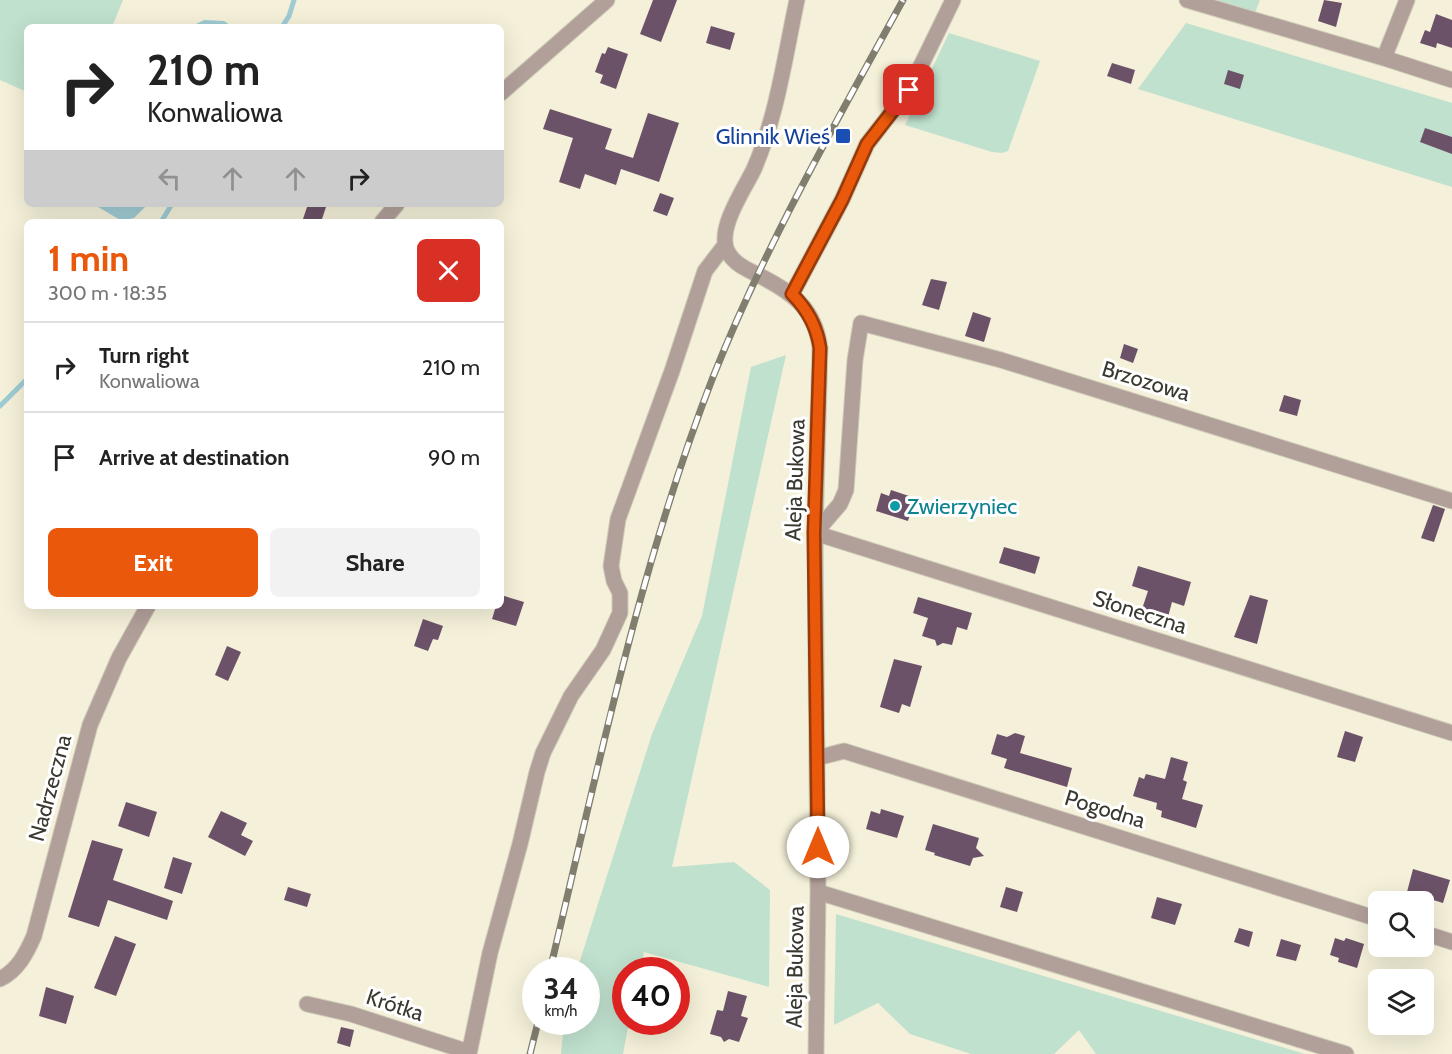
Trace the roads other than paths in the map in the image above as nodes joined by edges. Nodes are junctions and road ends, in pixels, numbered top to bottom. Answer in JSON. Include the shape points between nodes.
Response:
{"nodes":[{"id":1,"x":607,"y":0,"type":"edge"},
{"id":2,"x":797,"y":0,"type":"edge"},
{"id":3,"x":953,"y":0,"type":"edge"},
{"id":4,"x":1187,"y":0,"type":"edge"},
{"id":5,"x":1407,"y":0,"type":"edge"},
{"id":6,"x":1384,"y":58,"type":"junction"},
{"id":7,"x":1452,"y":80,"type":"edge"},
{"id":8,"x":504,"y":90,"type":"edge"},
{"id":9,"x":394,"y":207,"type":"edge"},
{"id":10,"x":384,"y":219,"type":"edge"},
{"id":11,"x":725,"y":244,"type":"junction"},
{"id":12,"x":792,"y":294,"type":"junction"},
{"id":13,"x":1452,"y":501,"type":"edge"},
{"id":14,"x":814,"y":533,"type":"junction"},
{"id":15,"x":146,"y":609,"type":"edge"},
{"id":16,"x":1452,"y":733,"type":"edge"},
{"id":17,"x":817,"y":758,"type":"junction"},
{"id":18,"x":818,"y":892,"type":"junction"},
{"id":19,"x":1368,"y":916,"type":"edge"},
{"id":20,"x":1434,"y":936,"type":"edge"},
{"id":21,"x":1452,"y":942,"type":"edge"},
{"id":22,"x":0,"y":979,"type":"edge"},
{"id":23,"x":307,"y":1004,"type":"dead end"},
{"id":24,"x":469,"y":1053,"type":"edge"},
{"id":25,"x":816,"y":1054,"type":"edge"},
{"id":26,"x":1346,"y":1054,"type":"edge"}],
"edges":[{"from":1,"to":8,"type":"street"},
{"from":2,"to":11,"type":"street","via":[[773,112],[758,159],[727,225]]},
{"from":3,"to":12,"type":"street","via":[[909,90],[867,144]]},
{"from":4,"to":6,"type":"street"},
{"from":5,"to":6,"type":"street"},
{"from":6,"to":7,"type":"street"},
{"from":9,"to":10,"type":"street"},
{"from":11,"to":12,"type":"street","name":"Aleja Bukowa","via":[[736,263]]},
{"from":11,"to":24,"type":"street","via":[[705,271],[618,519],[611,566],[620,593],[620,612],[603,650],[571,696],[543,753],[490,953]]},
{"from":12,"to":14,"type":"street","name":"Aleja Bukowa","via":[[812,320],[820,348]]},
{"from":13,"to":14,"type":"street","name":"Brzozowa","via":[[1001,360],[861,323],[846,490],[840,504]]},
{"from":14,"to":16,"type":"street","name":"Słoneczna"},
{"from":14,"to":17,"type":"street","name":"Aleja Bukowa"},
{"from":15,"to":22,"type":"street","name":"Nadrzeczna","via":[[118,658],[90,725],[34,936],[18,966]]},
{"from":17,"to":18,"type":"street","name":"Aleja Bukowa"},
{"from":17,"to":19,"type":"street","name":"Pogodna","via":[[844,751]]},
{"from":18,"to":25,"type":"street","name":"Aleja Bukowa"},
{"from":18,"to":26,"type":"street"},
{"from":20,"to":21,"type":"street"},
{"from":23,"to":24,"type":"street","name":"Krótka","via":[[351,1014]]}]}
